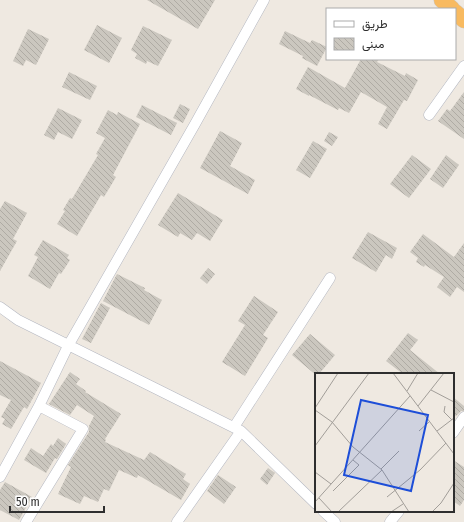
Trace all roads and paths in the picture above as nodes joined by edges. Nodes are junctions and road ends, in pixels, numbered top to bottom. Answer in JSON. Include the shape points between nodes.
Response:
{"nodes":[{"id":1,"x":264,"y":0,"type":"edge"},
{"id":2,"x":442,"y":0,"type":"edge"},
{"id":3,"x":451,"y":8,"type":"edge"},
{"id":4,"x":456,"y":13,"type":"edge"},
{"id":5,"x":464,"y":20,"type":"edge"},
{"id":6,"x":464,"y":66,"type":"edge"},
{"id":7,"x":430,"y":115,"type":"dead end"},
{"id":8,"x":330,"y":278,"type":"dead end"},
{"id":9,"x":0,"y":307,"type":"edge"},
{"id":10,"x":68,"y":346,"type":"junction"},
{"id":11,"x":39,"y":406,"type":"junction"},
{"id":12,"x":464,"y":418,"type":"edge"},
{"id":13,"x":238,"y":429,"type":"junction"},
{"id":14,"x":454,"y":432,"type":"edge"},
{"id":15,"x":0,"y":477,"type":"edge"},
{"id":16,"x":315,"y":503,"type":"edge"},
{"id":17,"x":325,"y":512,"type":"edge"},
{"id":18,"x":398,"y":512,"type":"edge"},
{"id":19,"x":26,"y":522,"type":"edge"},
{"id":20,"x":177,"y":522,"type":"edge"},
{"id":21,"x":335,"y":522,"type":"edge"},
{"id":22,"x":390,"y":522,"type":"edge"}],
"edges":[{"from":1,"to":10,"type":"street"},
{"from":2,"to":3,"type":"highway"},
{"from":4,"to":5,"type":"highway"},
{"from":6,"to":7,"type":"street"},
{"from":8,"to":13,"type":"street"},
{"from":9,"to":10,"type":"street","via":[[18,320]]},
{"from":10,"to":11,"type":"street"},
{"from":10,"to":13,"type":"street"},
{"from":11,"to":15,"type":"street"},
{"from":11,"to":19,"type":"street","via":[[83,429]]},
{"from":12,"to":14,"type":"street"},
{"from":13,"to":16,"type":"street"},
{"from":13,"to":20,"type":"street"},
{"from":17,"to":21,"type":"street"},
{"from":18,"to":22,"type":"street"}]}
